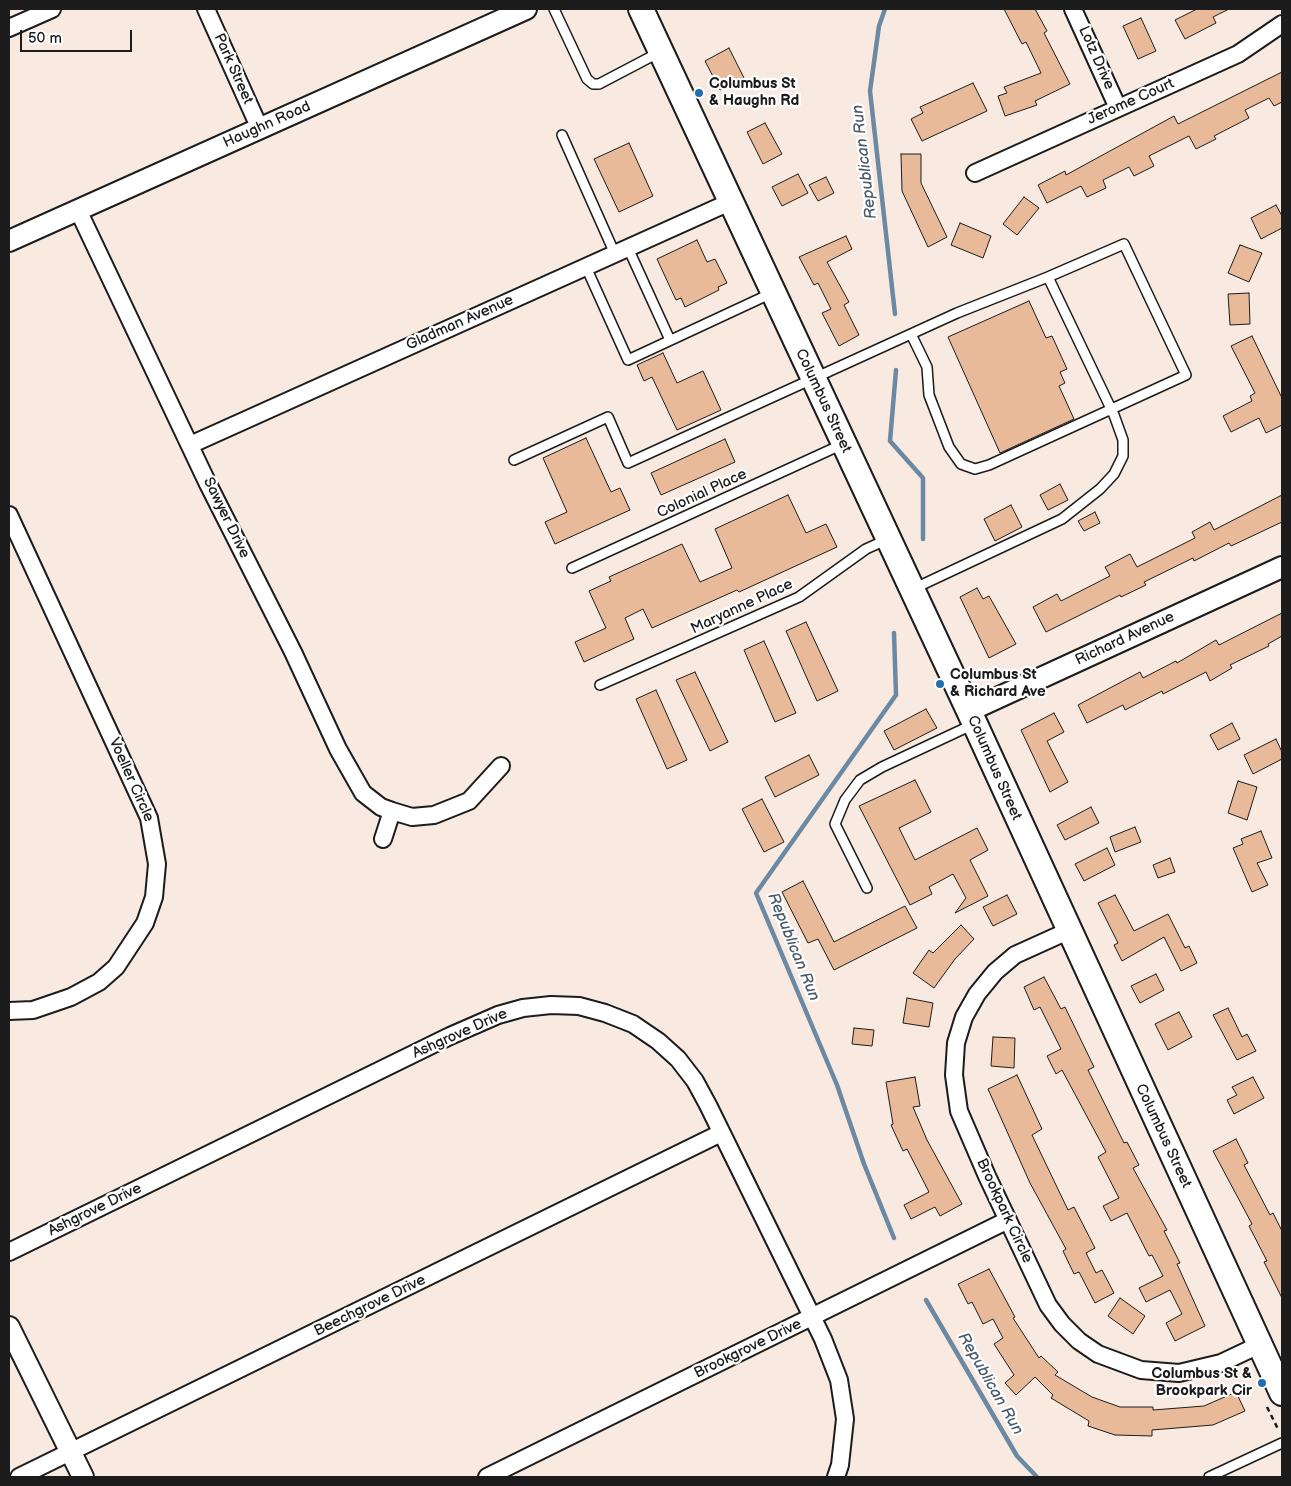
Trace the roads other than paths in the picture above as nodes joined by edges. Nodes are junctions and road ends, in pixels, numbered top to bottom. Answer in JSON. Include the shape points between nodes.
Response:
{"nodes":[{"id":1,"x":52,"y":9,"type":"edge"},
{"id":2,"x":206,"y":9,"type":"edge"},
{"id":3,"x":554,"y":9,"type":"edge"},
{"id":4,"x":641,"y":9,"type":"edge"},
{"id":5,"x":1073,"y":9,"type":"edge"},
{"id":6,"x":518,"y":11,"type":"edge"},
{"id":7,"x":1282,"y":24,"type":"edge"},
{"id":8,"x":9,"y":28,"type":"edge"},
{"id":9,"x":660,"y":52,"type":"junction"},
{"id":10,"x":1118,"y":108,"type":"junction"},
{"id":11,"x":260,"y":129,"type":"junction"},
{"id":12,"x":562,"y":135,"type":"dead end"},
{"id":13,"x":975,"y":173,"type":"dead end"},
{"id":14,"x":730,"y":202,"type":"junction"},
{"id":15,"x":78,"y":210,"type":"junction"},
{"id":16,"x":9,"y":242,"type":"edge"},
{"id":17,"x":622,"y":251,"type":"junction"},
{"id":18,"x":586,"y":267,"type":"junction"},
{"id":19,"x":1048,"y":277,"type":"junction"},
{"id":20,"x":773,"y":293,"type":"junction"},
{"id":21,"x":910,"y":334,"type":"junction"},
{"id":22,"x":670,"y":340,"type":"junction"},
{"id":23,"x":813,"y":378,"type":"junction"},
{"id":24,"x":1112,"y":410,"type":"junction"},
{"id":25,"x":843,"y":444,"type":"junction"},
{"id":26,"x":190,"y":445,"type":"junction"},
{"id":27,"x":514,"y":460,"type":"dead end"},
{"id":28,"x":9,"y":515,"type":"edge"},
{"id":29,"x":888,"y":539,"type":"junction"},
{"id":30,"x":1282,"y":567,"type":"edge"},
{"id":31,"x":572,"y":568,"type":"dead end"},
{"id":32,"x":911,"y":590,"type":"junction"},
{"id":33,"x":600,"y":685,"type":"dead end"},
{"id":34,"x":971,"y":718,"type":"junction"},
{"id":35,"x":501,"y":766,"type":"dead end"},
{"id":36,"x":392,"y":811,"type":"junction"},
{"id":37,"x":383,"y":839,"type":"dead end"},
{"id":38,"x":867,"y":888,"type":"dead end"},
{"id":39,"x":1068,"y":930,"type":"junction"},
{"id":40,"x":9,"y":1012,"type":"edge"},
{"id":41,"x":721,"y":1134,"type":"junction"},
{"id":42,"x":1008,"y":1220,"type":"junction"},
{"id":43,"x":9,"y":1252,"type":"edge"},
{"id":44,"x":812,"y":1318,"type":"junction"},
{"id":45,"x":9,"y":1327,"type":"edge"},
{"id":46,"x":1259,"y":1345,"type":"junction"},
{"id":47,"x":1282,"y":1393,"type":"edge"},
{"id":48,"x":1282,"y":1443,"type":"edge"},
{"id":49,"x":70,"y":1452,"type":"junction"},
{"id":50,"x":19,"y":1477,"type":"edge"},
{"id":51,"x":83,"y":1477,"type":"edge"},
{"id":52,"x":487,"y":1477,"type":"edge"},
{"id":53,"x":836,"y":1477,"type":"edge"},
{"id":54,"x":1209,"y":1477,"type":"edge"}],
"edges":[{"from":1,"to":8,"type":"street"},
{"from":2,"to":11,"type":"street","name":"Park Street"},
{"from":3,"to":9,"type":"lane","via":[[593,84],[599,84]]},
{"from":4,"to":9,"type":"main road","name":"Columbus Street"},
{"from":5,"to":10,"type":"street","name":"Lotz Drive"},
{"from":6,"to":11,"type":"street","name":"Haughn Road"},
{"from":7,"to":10,"type":"street","name":"Jerome Court","via":[[1238,54]]},
{"from":9,"to":14,"type":"main road","name":"Columbus Street"},
{"from":10,"to":13,"type":"street","name":"Jerome Court"},
{"from":11,"to":15,"type":"street","name":"Haughn Road"},
{"from":12,"to":17,"type":"lane"},
{"from":14,"to":17,"type":"street","name":"Gladman Avenue"},
{"from":14,"to":20,"type":"main road","name":"Columbus Street"},
{"from":15,"to":16,"type":"street","name":"Haughn Road"},
{"from":15,"to":26,"type":"street","name":"Sawyer Drive"},
{"from":17,"to":18,"type":"street","name":"Gladman Avenue"},
{"from":17,"to":22,"type":"lane"},
{"from":18,"to":22,"type":"lane","via":[[628,360]]},
{"from":18,"to":26,"type":"street","name":"Gladman Avenue"},
{"from":19,"to":21,"type":"lane"},
{"from":19,"to":24,"type":"lane"},
{"from":19,"to":24,"type":"lane","via":[[1124,244],[1186,375]]},
{"from":20,"to":22,"type":"lane"},
{"from":20,"to":23,"type":"main road","name":"Columbus Street"},
{"from":21,"to":23,"type":"lane"},
{"from":21,"to":24,"type":"lane","via":[[926,367],[932,404],[949,447],[961,464],[975,469],[989,465]]},
{"from":23,"to":25,"type":"main road","name":"Columbus Street"},
{"from":23,"to":27,"type":"lane","via":[[628,463],[608,417]]},
{"from":24,"to":32,"type":"lane","via":[[1123,440],[1123,456],[1114,474],[1100,489],[1062,519]]},
{"from":25,"to":29,"type":"main road","name":"Columbus Street"},
{"from":25,"to":31,"type":"lane","name":"Colonial Place"},
{"from":26,"to":36,"type":"street","name":"Sawyer Drive","via":[[356,783],[371,800]]},
{"from":28,"to":40,"type":"street","name":"Voeller Circle","via":[[149,818],[157,864],[154,897],[145,923],[116,967],[99,982],[72,996],[33,1010]]},
{"from":29,"to":32,"type":"main road","name":"Columbus Street"},
{"from":29,"to":33,"type":"lane","name":"Maryanne Place","via":[[866,549],[799,597]]},
{"from":30,"to":34,"type":"street","name":"Richard Avenue"},
{"from":32,"to":34,"type":"main road","name":"Columbus Street"},
{"from":34,"to":38,"type":"lane","via":[[860,780],[845,800],[835,824]]},
{"from":34,"to":39,"type":"main road","name":"Columbus Street"},
{"from":35,"to":36,"type":"street","name":"Sawyer Drive","via":[[469,801],[453,809],[423,817]]},
{"from":36,"to":37,"type":"street"},
{"from":39,"to":42,"type":"street","name":"Brookpark Circle","via":[[1015,955],[995,972],[964,1017],[956,1043],[954,1075],[959,1111]]},
{"from":39,"to":46,"type":"main road","name":"Columbus Street"},
{"from":41,"to":43,"type":"street","name":"Ashgrove Drive","via":[[696,1081],[658,1041],[632,1024],[579,1006],[524,1008],[498,1015],[450,1036]]},
{"from":41,"to":44,"type":"street","name":"Ashgrove Drive"},
{"from":41,"to":49,"type":"street","name":"Beechgrove Drive"},
{"from":42,"to":44,"type":"street","name":"Brookgrove Drive"},
{"from":42,"to":46,"type":"street","name":"Brookpark Circle","via":[[1048,1305],[1079,1341],[1098,1354],[1141,1370],[1179,1372],[1220,1363]]},
{"from":44,"to":52,"type":"street","name":"Brookgrove Drive"},
{"from":44,"to":53,"type":"street","name":"Ashgrove Drive","via":[[840,1380],[845,1419]]},
{"from":45,"to":49,"type":"street"},
{"from":46,"to":47,"type":"main road","name":"Columbus Street"},
{"from":48,"to":54,"type":"lane"},
{"from":49,"to":50,"type":"street","name":"Beechgrove Drive"},
{"from":49,"to":51,"type":"street"}]}
